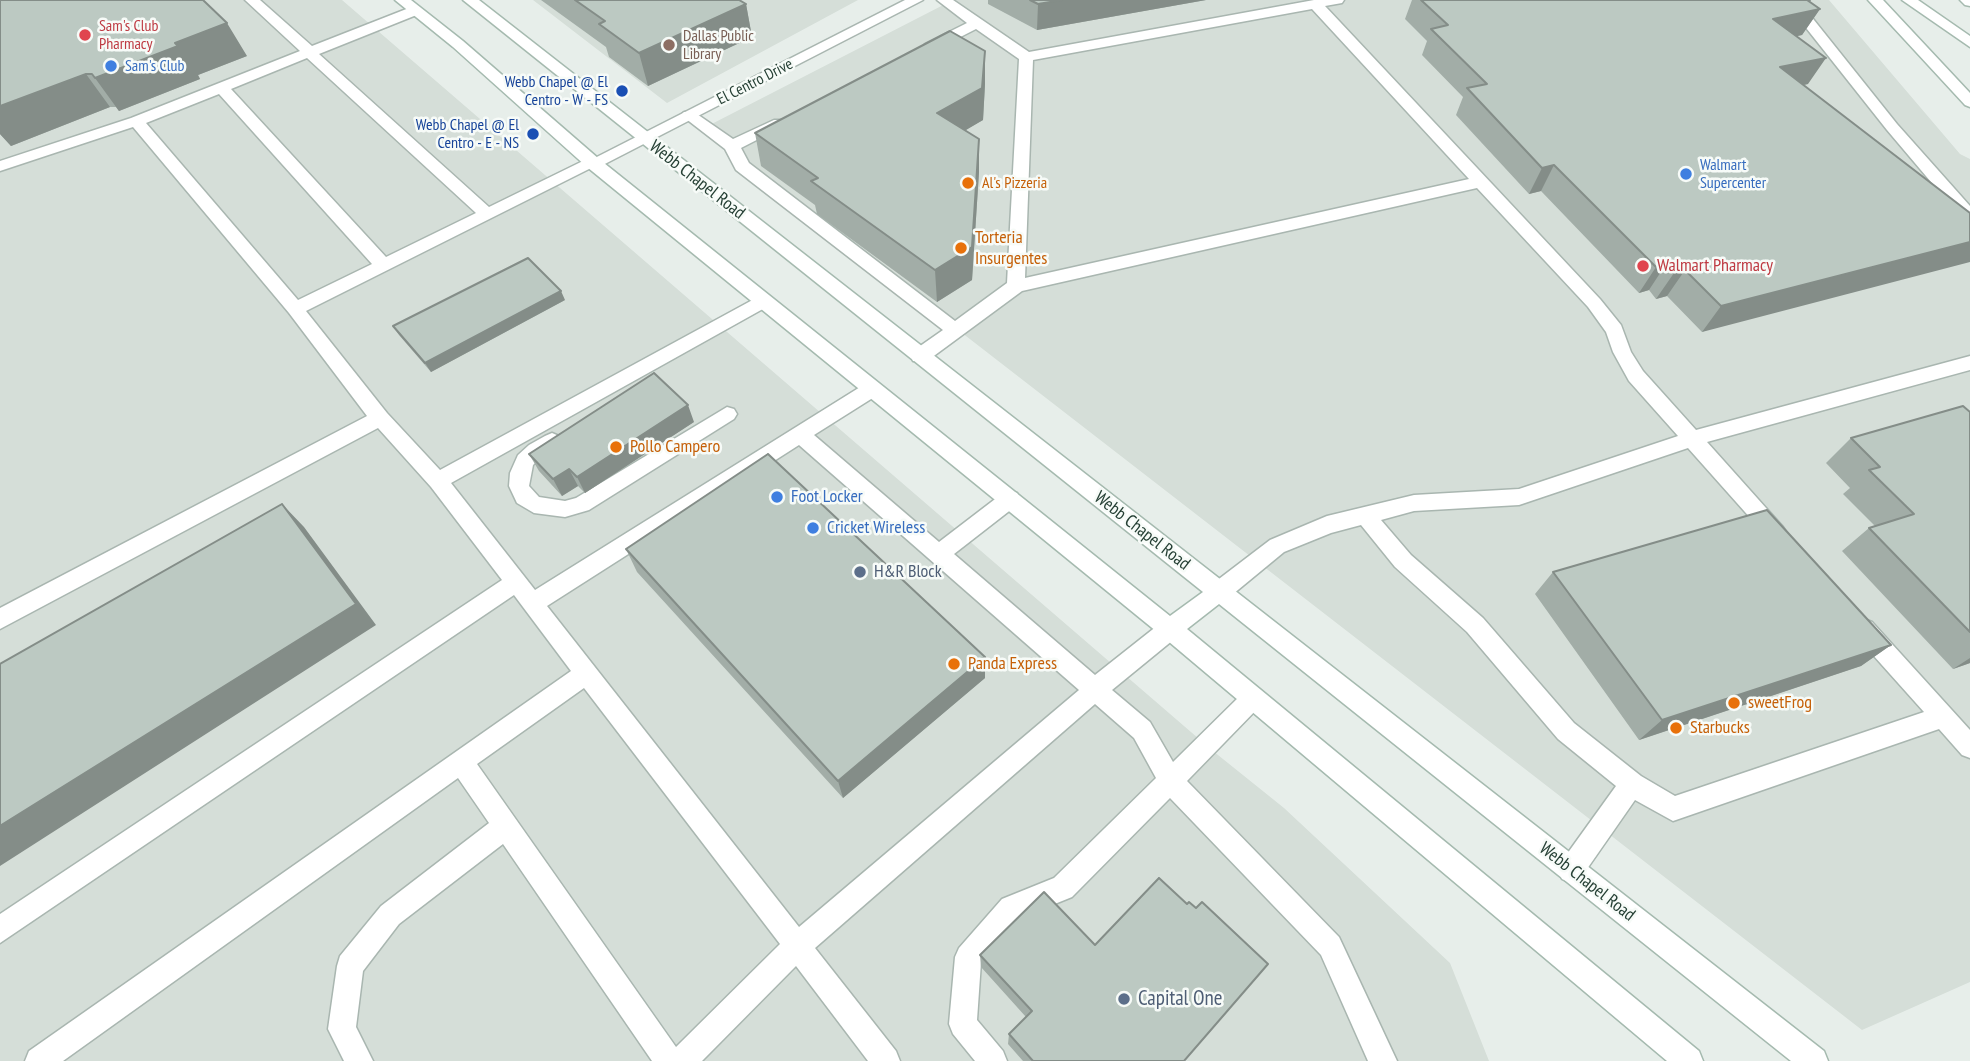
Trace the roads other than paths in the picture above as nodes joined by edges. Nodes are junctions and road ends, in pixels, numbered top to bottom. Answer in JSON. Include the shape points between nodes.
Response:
{"nodes":[{"id":1,"x":252,"y":0,"type":"edge"},
{"id":2,"x":916,"y":0,"type":"edge"},
{"id":3,"x":944,"y":0,"type":"edge"},
{"id":4,"x":1337,"y":0,"type":"edge"},
{"id":5,"x":1791,"y":0,"type":"edge"},
{"id":6,"x":1875,"y":0,"type":"edge"},
{"id":7,"x":1909,"y":0,"type":"edge"},
{"id":8,"x":474,"y":1,"type":"edge"},
{"id":9,"x":1315,"y":4,"type":"junction"},
{"id":10,"x":408,"y":5,"type":"edge"},
{"id":11,"x":979,"y":22,"type":"junction"},
{"id":12,"x":1970,"y":43,"type":"edge"},
{"id":13,"x":309,"y":52,"type":"junction"},
{"id":14,"x":917,"y":53,"type":"edge"},
{"id":15,"x":1026,"y":57,"type":"junction"},
{"id":16,"x":221,"y":87,"type":"junction"},
{"id":17,"x":1970,"y":102,"type":"edge"},
{"id":18,"x":689,"y":115,"type":"junction"},
{"id":19,"x":794,"y":115,"type":"edge"},
{"id":20,"x":136,"y":121,"type":"junction"},
{"id":21,"x":643,"y":138,"type":"junction"},
{"id":22,"x":732,"y":146,"type":"junction"},
{"id":23,"x":593,"y":163,"type":"junction"},
{"id":24,"x":0,"y":166,"type":"edge"},
{"id":25,"x":1481,"y":182,"type":"junction"},
{"id":26,"x":488,"y":215,"type":"junction"},
{"id":27,"x":1970,"y":217,"type":"edge"},
{"id":28,"x":384,"y":266,"type":"junction"},
{"id":29,"x":1016,"y":286,"type":"junction"},
{"id":30,"x":764,"y":301,"type":"junction"},
{"id":31,"x":295,"y":309,"type":"junction"},
{"id":32,"x":954,"y":330,"type":"junction"},
{"id":33,"x":920,"y":356,"type":"junction"},
{"id":34,"x":1970,"y":363,"type":"edge"},
{"id":35,"x":630,"y":375,"type":"junction"},
{"id":36,"x":872,"y":389,"type":"junction"},
{"id":37,"x":727,"y":414,"type":"dead end"},
{"id":38,"x":380,"y":418,"type":"junction"},
{"id":39,"x":587,"y":421,"type":"edge"},
{"id":40,"x":567,"y":433,"type":"edge"},
{"id":41,"x":800,"y":434,"type":"junction"},
{"id":42,"x":1692,"y":439,"type":"junction"},
{"id":43,"x":438,"y":481,"type":"junction"},
{"id":44,"x":1010,"y":499,"type":"junction"},
{"id":45,"x":1364,"y":513,"type":"junction"},
{"id":46,"x":1784,"y":542,"type":"edge"},
{"id":47,"x":939,"y":554,"type":"junction"},
{"id":48,"x":516,"y":582,"type":"junction"},
{"id":49,"x":1219,"y":592,"type":"junction"},
{"id":50,"x":532,"y":604,"type":"junction"},
{"id":51,"x":1849,"y":614,"type":"edge"},
{"id":52,"x":0,"y":619,"type":"edge"},
{"id":53,"x":1170,"y":629,"type":"junction"},
{"id":54,"x":586,"y":673,"type":"junction"},
{"id":55,"x":1096,"y":690,"type":"junction"},
{"id":56,"x":1253,"y":698,"type":"junction"},
{"id":57,"x":1942,"y":717,"type":"junction"},
{"id":58,"x":1970,"y":747,"type":"edge"},
{"id":59,"x":461,"y":762,"type":"junction"},
{"id":60,"x":1169,"y":779,"type":"junction"},
{"id":61,"x":1632,"y":784,"type":"junction"},
{"id":62,"x":506,"y":826,"type":"junction"},
{"id":63,"x":1571,"y":870,"type":"junction"},
{"id":64,"x":0,"y":930,"type":"edge"},
{"id":65,"x":797,"y":946,"type":"junction"},
{"id":66,"x":39,"y":1061,"type":"edge"},
{"id":67,"x":359,"y":1061,"type":"edge"},
{"id":68,"x":669,"y":1061,"type":"edge"},
{"id":69,"x":682,"y":1061,"type":"edge"},
{"id":70,"x":886,"y":1061,"type":"edge"},
{"id":71,"x":993,"y":1061,"type":"edge"},
{"id":72,"x":1383,"y":1061,"type":"edge"},
{"id":73,"x":1689,"y":1061,"type":"edge"},
{"id":74,"x":1814,"y":1061,"type":"edge"}],
"edges":[{"from":1,"to":13,"type":"main road"},
{"from":2,"to":18,"type":"main road","name":"El Centro Drive"},
{"from":3,"to":11,"type":"main road"},
{"from":4,"to":9,"type":"main road"},
{"from":5,"to":27,"type":"main road"},
{"from":6,"to":17,"type":"main road"},
{"from":7,"to":12,"type":"main road"},
{"from":8,"to":21,"type":"main road","name":"Webb Chapel Road"},
{"from":9,"to":15,"type":"main road"},
{"from":9,"to":25,"type":"main road"},
{"from":10,"to":13,"type":"main road"},
{"from":10,"to":23,"type":"main road"},
{"from":11,"to":14,"type":"main road"},
{"from":11,"to":15,"type":"main road"},
{"from":13,"to":16,"type":"main road"},
{"from":13,"to":26,"type":"main road"},
{"from":15,"to":29,"type":"main road"},
{"from":16,"to":20,"type":"main road"},
{"from":16,"to":28,"type":"main road"},
{"from":18,"to":21,"type":"main road","name":"El Centro Drive"},
{"from":18,"to":22,"type":"main road"},
{"from":19,"to":22,"type":"main road"},
{"from":20,"to":24,"type":"main road"},
{"from":20,"to":31,"type":"main road"},
{"from":21,"to":23,"type":"main road","name":"El Centro Drive"},
{"from":21,"to":33,"type":"main road","name":"Webb Chapel Road"},
{"from":22,"to":32,"type":"main road","via":[[742,166]]},
{"from":23,"to":26,"type":"main road","name":"El Centro Drive"},
{"from":23,"to":30,"type":"main road"},
{"from":25,"to":29,"type":"main road"},
{"from":25,"to":42,"type":"main road","via":[[1594,303],[1615,330],[1636,376]]},
{"from":26,"to":28,"type":"main road","name":"El Centro Drive"},
{"from":28,"to":31,"type":"main road","name":"El Centro Drive"},
{"from":29,"to":32,"type":"main road"},
{"from":30,"to":35,"type":"main road"},
{"from":30,"to":36,"type":"main road"},
{"from":31,"to":38,"type":"main road"},
{"from":32,"to":33,"type":"main road"},
{"from":33,"to":49,"type":"main road","name":"Webb Chapel Road"},
{"from":34,"to":42,"type":"main road"},
{"from":35,"to":39,"type":"main road"},
{"from":35,"to":43,"type":"main road"},
{"from":36,"to":41,"type":"main road"},
{"from":36,"to":44,"type":"main road"},
{"from":37,"to":40,"type":"main road","via":[[582,504],[565,509],[534,505],[519,486],[525,461]]},
{"from":38,"to":43,"type":"main road"},
{"from":38,"to":52,"type":"main road"},
{"from":41,"to":47,"type":"main road"},
{"from":41,"to":50,"type":"main road"},
{"from":42,"to":45,"type":"main road","via":[[1519,497],[1414,503]]},
{"from":42,"to":46,"type":"main road"},
{"from":43,"to":48,"type":"main road"},
{"from":44,"to":47,"type":"main road"},
{"from":44,"to":53,"type":"main road"},
{"from":45,"to":49,"type":"main road","via":[[1277,546]]},
{"from":45,"to":61,"type":"main road","via":[[1404,561],[1475,625],[1566,731]]},
{"from":47,"to":55,"type":"main road"},
{"from":48,"to":50,"type":"main road"},
{"from":48,"to":64,"type":"main road"},
{"from":49,"to":53,"type":"main road"},
{"from":49,"to":63,"type":"main road","name":"Webb Chapel Road"},
{"from":50,"to":54,"type":"main road"},
{"from":51,"to":57,"type":"main road"},
{"from":53,"to":55,"type":"main road"},
{"from":53,"to":56,"type":"main road"},
{"from":54,"to":59,"type":"main road"},
{"from":54,"to":65,"type":"main road"},
{"from":55,"to":60,"type":"main road","via":[[1142,730]]},
{"from":55,"to":65,"type":"main road"},
{"from":56,"to":60,"type":"main road"},
{"from":56,"to":73,"type":"main road"},
{"from":57,"to":58,"type":"main road"},
{"from":57,"to":61,"type":"main road","via":[[1672,809]]},
{"from":59,"to":62,"type":"main road"},
{"from":59,"to":66,"type":"main road"},
{"from":60,"to":71,"type":"main road","via":[[1063,888],[1011,908],[968,957],[963,1024]]},
{"from":60,"to":72,"type":"main road","via":[[1330,946]]},
{"from":61,"to":63,"type":"main road"},
{"from":62,"to":67,"type":"main road","via":[[390,915],[350,966],[342,1028]]},
{"from":62,"to":68,"type":"main road"},
{"from":63,"to":74,"type":"main road","name":"Webb Chapel Road"},
{"from":65,"to":69,"type":"main road"},
{"from":65,"to":70,"type":"main road"}]}
